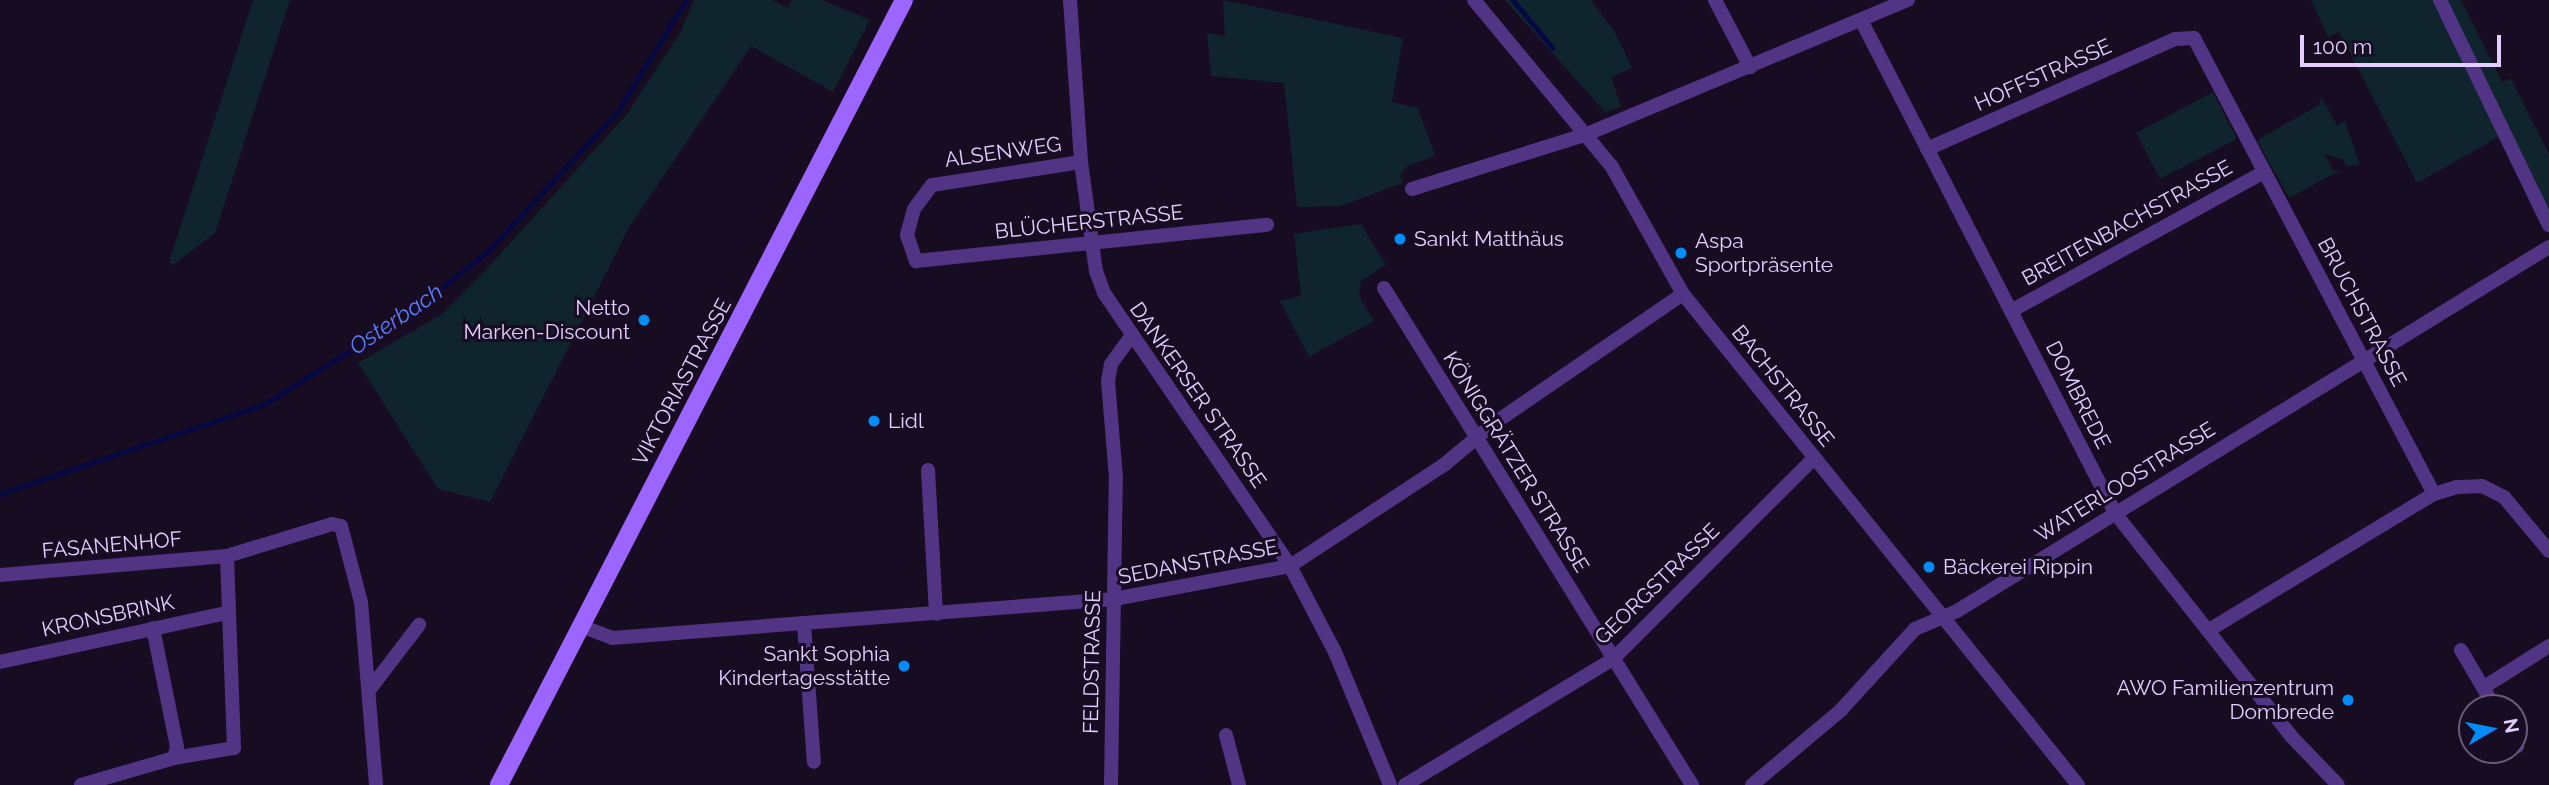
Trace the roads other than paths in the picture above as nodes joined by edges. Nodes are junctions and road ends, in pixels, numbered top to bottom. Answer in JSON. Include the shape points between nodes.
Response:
{"nodes":[{"id":1,"x":904,"y":0,"type":"edge"},
{"id":2,"x":1070,"y":0,"type":"edge"},
{"id":3,"x":1474,"y":0,"type":"edge"},
{"id":4,"x":1715,"y":0,"type":"edge"},
{"id":5,"x":1908,"y":0,"type":"edge"},
{"id":6,"x":2440,"y":0,"type":"edge"},
{"id":7,"x":1861,"y":20,"type":"junction"},
{"id":8,"x":2175,"y":39,"type":"joint"},
{"id":9,"x":1750,"y":67,"type":"junction"},
{"id":10,"x":1587,"y":135,"type":"junction"},
{"id":11,"x":1927,"y":149,"type":"junction"},
{"id":12,"x":1081,"y":162,"type":"junction"},
{"id":13,"x":2264,"y":172,"type":"junction"},
{"id":14,"x":1412,"y":189,"type":"dead end"},
{"id":15,"x":1267,"y":225,"type":"dead end"},
{"id":16,"x":2549,"y":225,"type":"edge"},
{"id":17,"x":1091,"y":243,"type":"junction"},
{"id":18,"x":2549,"y":247,"type":"edge"},
{"id":19,"x":916,"y":261,"type":"joint"},
{"id":20,"x":1384,"y":288,"type":"dead end"},
{"id":21,"x":1683,"y":294,"type":"junction"},
{"id":22,"x":2011,"y":311,"type":"junction"},
{"id":23,"x":1130,"y":338,"type":"junction"},
{"id":24,"x":2362,"y":359,"type":"junction"},
{"id":25,"x":1476,"y":436,"type":"junction"},
{"id":26,"x":1814,"y":458,"type":"junction"},
{"id":27,"x":928,"y":470,"type":"dead end"},
{"id":28,"x":2434,"y":494,"type":"junction"},
{"id":29,"x":2115,"y":513,"type":"junction"},
{"id":30,"x":2549,"y":551,"type":"edge"},
{"id":31,"x":227,"y":556,"type":"junction"},
{"id":32,"x":1290,"y":566,"type":"junction"},
{"id":33,"x":0,"y":575,"type":"edge"},
{"id":34,"x":1114,"y":599,"type":"junction"},
{"id":35,"x":226,"y":613,"type":"junction"},
{"id":36,"x":936,"y":614,"type":"junction"},
{"id":37,"x":1942,"y":614,"type":"junction"},
{"id":38,"x":804,"y":624,"type":"junction"},
{"id":39,"x":419,"y":625,"type":"dead end"},
{"id":40,"x":581,"y":626,"type":"junction"},
{"id":41,"x":153,"y":628,"type":"junction"},
{"id":42,"x":2209,"y":630,"type":"junction"},
{"id":43,"x":2549,"y":646,"type":"edge"},
{"id":44,"x":2460,"y":650,"type":"dead end"},
{"id":45,"x":1613,"y":659,"type":"junction"},
{"id":46,"x":0,"y":662,"type":"edge"},
{"id":47,"x":2484,"y":687,"type":"junction"},
{"id":48,"x":370,"y":689,"type":"junction"},
{"id":49,"x":2488,"y":694,"type":"edge"},
{"id":50,"x":1226,"y":735,"type":"dead end"},
{"id":51,"x":174,"y":758,"type":"junction"},
{"id":52,"x":814,"y":762,"type":"dead end"},
{"id":53,"x":81,"y":785,"type":"edge"},
{"id":54,"x":376,"y":785,"type":"edge"},
{"id":55,"x":499,"y":785,"type":"edge"},
{"id":56,"x":1111,"y":785,"type":"edge"},
{"id":57,"x":1239,"y":785,"type":"edge"},
{"id":58,"x":1389,"y":785,"type":"edge"},
{"id":59,"x":1405,"y":785,"type":"edge"},
{"id":60,"x":1692,"y":785,"type":"edge"},
{"id":61,"x":1752,"y":785,"type":"edge"},
{"id":62,"x":2078,"y":785,"type":"edge"},
{"id":63,"x":2338,"y":785,"type":"edge"}],
"edges":[{"from":1,"to":40,"type":"main road","name":"VIKTORIASTRASSE"},
{"from":2,"to":12,"type":"street","name":"DANKERSER STRASSE"},
{"from":3,"to":10,"type":"street","name":"BACHSTRASSE"},
{"from":4,"to":9,"type":"street"},
{"from":5,"to":7,"type":"street"},
{"from":6,"to":16,"type":"street"},
{"from":7,"to":9,"type":"street"},
{"from":7,"to":11,"type":"street","name":"DOMBREDE"},
{"from":8,"to":11,"type":"street","name":"HOFFSTRASSE"},
{"from":8,"to":13,"type":"street","name":"BRUCHSTRASSE","via":[[2189,36],[2199,44]]},
{"from":9,"to":10,"type":"street"},
{"from":10,"to":14,"type":"street"},
{"from":10,"to":21,"type":"street","name":"BACHSTRASSE","via":[[1612,167]]},
{"from":11,"to":22,"type":"street","name":"DOMBREDE"},
{"from":12,"to":17,"type":"street","name":"DANKERSER STRASSE"},
{"from":12,"to":19,"type":"street","name":"ALSENWEG","via":[[932,185],[914,209],[907,235]]},
{"from":13,"to":22,"type":"street","name":"BREITENBACHSTRASSE"},
{"from":13,"to":24,"type":"street","name":"BRUCHSTRASSE"},
{"from":15,"to":17,"type":"street","name":"BLÜCHERSTRASSE"},
{"from":17,"to":19,"type":"street","name":"BLÜCHERSTRASSE"},
{"from":17,"to":23,"type":"street","name":"DANKERSER STRASSE","via":[[1104,293]]},
{"from":18,"to":24,"type":"street","name":"WATERLOOSTRASSE"},
{"from":20,"to":25,"type":"street","name":"KÖNIGGRÄTZER STRASSE"},
{"from":21,"to":25,"type":"street","name":"SEDANSTRASSE"},
{"from":21,"to":26,"type":"street","name":"BACHSTRASSE"},
{"from":22,"to":29,"type":"street","name":"DOMBREDE"},
{"from":23,"to":32,"type":"street","name":"DANKERSER STRASSE"},
{"from":23,"to":34,"type":"street","name":"FELDSTRASSE","via":[[1111,363],[1108,381],[1116,457]]},
{"from":24,"to":28,"type":"street","name":"BRUCHSTRASSE"},
{"from":24,"to":29,"type":"street","name":"WATERLOOSTRASSE"},
{"from":25,"to":32,"type":"street","name":"SEDANSTRASSE","via":[[1445,464]]},
{"from":25,"to":45,"type":"street","name":"KÖNIGGRÄTZER STRASSE"},
{"from":26,"to":37,"type":"street","name":"BACHSTRASSE"},
{"from":26,"to":45,"type":"street","name":"GEORGSTRASSE"},
{"from":27,"to":36,"type":"street"},
{"from":28,"to":30,"type":"street","via":[[2482,486],[2504,497]]},
{"from":28,"to":42,"type":"street"},
{"from":29,"to":37,"type":"street","name":"WATERLOOSTRASSE","via":[[1957,611]]},
{"from":29,"to":42,"type":"street","name":"DOMBREDE"},
{"from":31,"to":33,"type":"street","name":"FASANENHOF"},
{"from":31,"to":35,"type":"street"},
{"from":31,"to":48,"type":"street","name":"FASANENHOF","via":[[332,524],[341,526],[361,601]]},
{"from":32,"to":34,"type":"street","name":"SEDANSTRASSE"},
{"from":32,"to":58,"type":"street","name":"DANKERSER STRASSE","via":[[1335,652]]},
{"from":34,"to":36,"type":"street","name":"SEDANSTRASSE"},
{"from":34,"to":56,"type":"street","name":"FELDSTRASSE"},
{"from":35,"to":41,"type":"street","name":"KRONSBRINK"},
{"from":35,"to":51,"type":"street","via":[[235,744],[231,751]]},
{"from":36,"to":38,"type":"street","name":"SEDANSTRASSE"},
{"from":37,"to":61,"type":"street","name":"WATERLOOSTRASSE","via":[[1915,629],[1841,710]]},
{"from":37,"to":62,"type":"street","name":"BACHSTRASSE"},
{"from":38,"to":40,"type":"street","name":"SEDANSTRASSE","via":[[612,638]]},
{"from":38,"to":52,"type":"street"},
{"from":39,"to":48,"type":"street"},
{"from":40,"to":55,"type":"main road","name":"VIKTORIASTRASSE"},
{"from":41,"to":46,"type":"street","name":"KRONSBRINK"},
{"from":41,"to":51,"type":"street","via":[[177,747]]},
{"from":42,"to":63,"type":"street","name":"DOMBREDE","via":[[2292,737]]},
{"from":43,"to":47,"type":"street"},
{"from":44,"to":47,"type":"street"},
{"from":45,"to":59,"type":"street","name":"GEORGSTRASSE"},
{"from":45,"to":60,"type":"street","name":"KÖNIGGRÄTZER STRASSE"},
{"from":47,"to":49,"type":"street"},
{"from":48,"to":54,"type":"street"},
{"from":50,"to":57,"type":"street"},
{"from":51,"to":53,"type":"street"}]}
